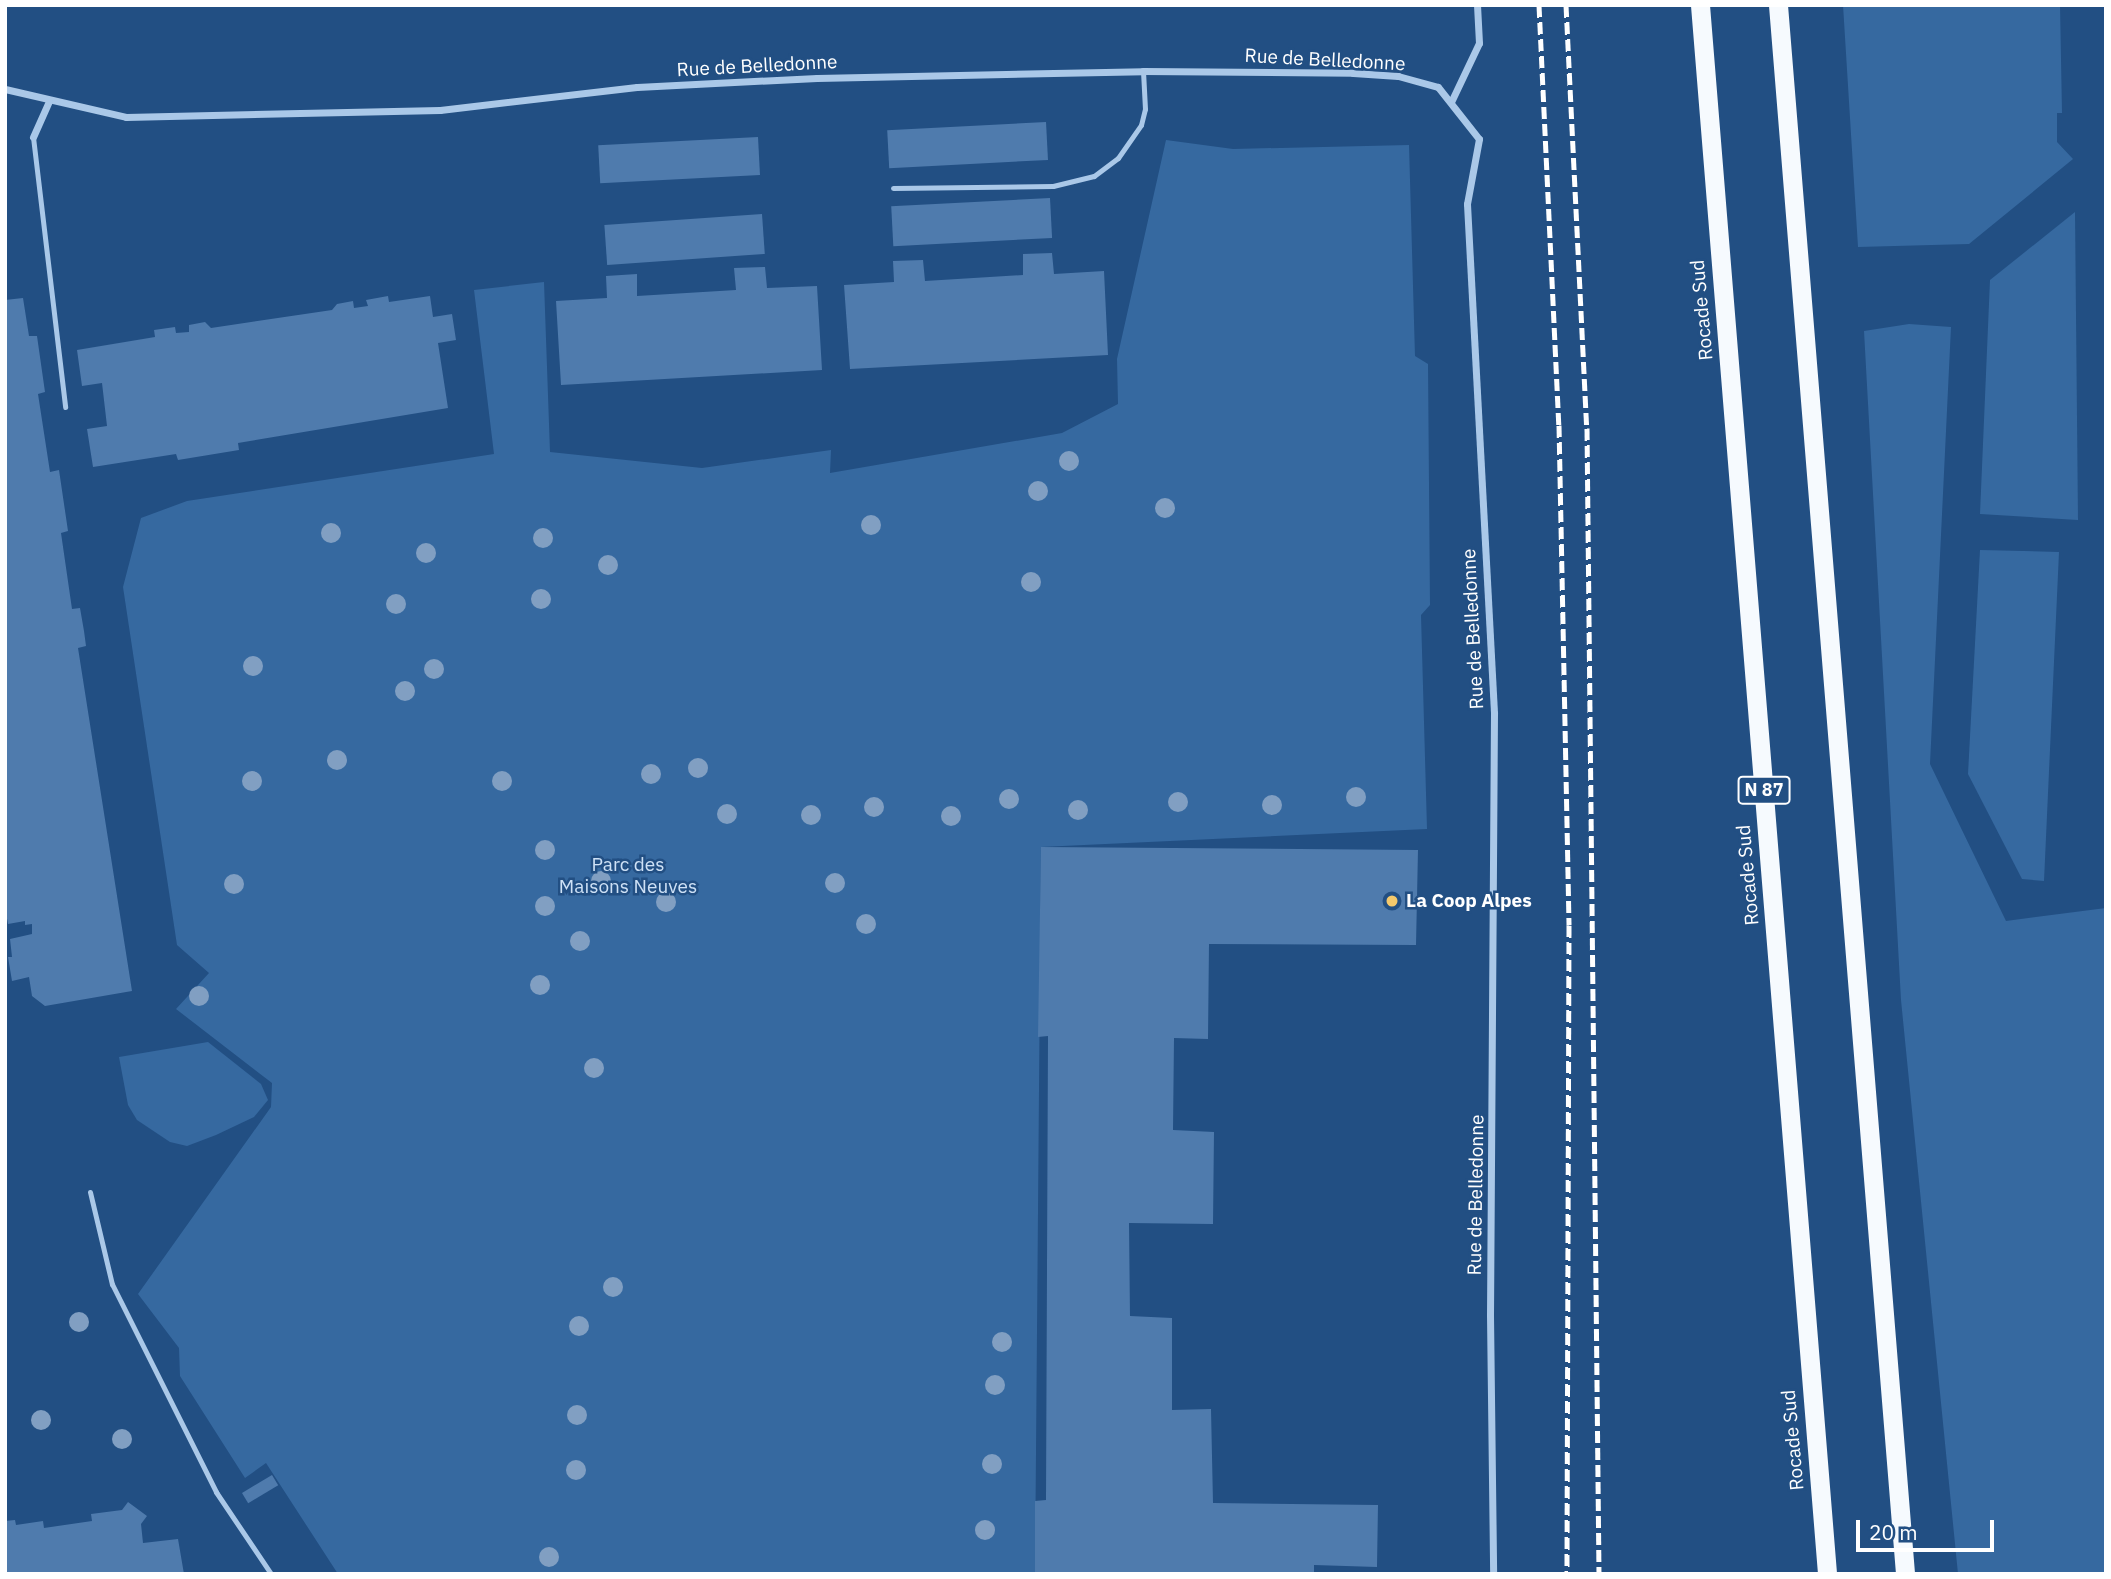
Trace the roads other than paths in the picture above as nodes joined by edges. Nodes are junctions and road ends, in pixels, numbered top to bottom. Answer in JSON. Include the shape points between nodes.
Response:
{"nodes":[{"id":1,"x":1477,"y":5,"type":"edge"},
{"id":2,"x":1700,"y":5,"type":"edge"},
{"id":3,"x":1779,"y":5,"type":"edge"},
{"id":4,"x":1143,"y":71,"type":"junction"},
{"id":5,"x":5,"y":89,"type":"edge"},
{"id":6,"x":49,"y":101,"type":"junction"},
{"id":7,"x":1451,"y":102,"type":"junction"},
{"id":8,"x":33,"y":137,"type":"joint"},
{"id":9,"x":893,"y":188,"type":"dead end"},
{"id":10,"x":65,"y":407,"type":"dead end"},
{"id":11,"x":90,"y":1192,"type":"dead end"},
{"id":12,"x":271,"y":1574,"type":"edge"},
{"id":13,"x":1493,"y":1574,"type":"edge"},
{"id":14,"x":1827,"y":1574,"type":"edge"},
{"id":15,"x":1905,"y":1574,"type":"edge"}],
"edges":[{"from":1,"to":7,"type":"street","via":[[1479,43]]},
{"from":2,"to":14,"type":"highway","name":"Rocade Sud","number":"N 87"},
{"from":3,"to":15,"type":"highway"},
{"from":4,"to":6,"type":"street","name":"Rue de Belledonne","via":[[637,87],[440,110],[274,115],[126,117]]},
{"from":4,"to":7,"type":"street","name":"Rue de Belledonne","via":[[1398,76],[1437,87]]},
{"from":4,"to":9,"type":"lane","via":[[1141,125],[1118,159],[1094,176],[1053,186]]},
{"from":5,"to":6,"type":"street","name":"Rue de Belledonne"},
{"from":6,"to":8,"type":"street"},
{"from":7,"to":13,"type":"street","name":"Rue de Belledonne","via":[[1479,139],[1467,204],[1494,713]]},
{"from":8,"to":10,"type":"lane"},
{"from":11,"to":12,"type":"lane","via":[[112,1284],[216,1492]]}]}
